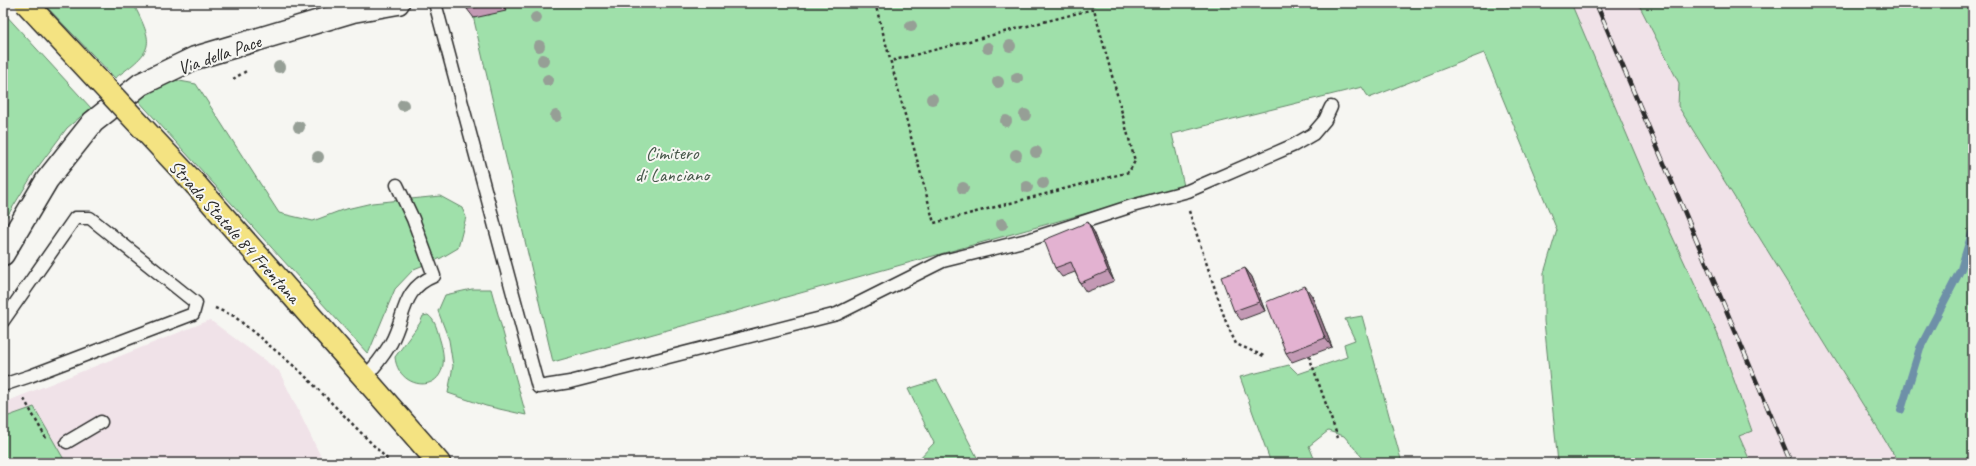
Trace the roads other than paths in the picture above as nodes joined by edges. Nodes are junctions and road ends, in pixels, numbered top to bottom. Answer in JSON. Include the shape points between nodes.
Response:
{"nodes":[{"id":1,"x":26,"y":3,"type":"edge"},
{"id":2,"x":398,"y":3,"type":"edge"},
{"id":3,"x":435,"y":3,"type":"edge"},
{"id":4,"x":1330,"y":107,"type":"dead end"},
{"id":5,"x":397,"y":185,"type":"dead end"},
{"id":6,"x":3,"y":254,"type":"edge"},
{"id":7,"x":3,"y":321,"type":"edge"},
{"id":8,"x":364,"y":378,"type":"junction"},
{"id":9,"x":9,"y":383,"type":"edge"},
{"id":10,"x":101,"y":422,"type":"dead end"},
{"id":11,"x":67,"y":442,"type":"dead end"},
{"id":12,"x":439,"y":463,"type":"edge"}],
"edges":[{"from":1,"to":8,"type":"main road","name":"Strada Statale 84 Frentana","bridge":true,"via":[[196,185]]},
{"from":2,"to":6,"type":"street","name":"Via della Pace","via":[[353,11],[195,58],[142,84],[93,122],[47,180]]},
{"from":3,"to":4,"type":"lane","via":[[538,387],[570,382],[837,314],[943,261],[1031,239],[1132,206],[1188,191],[1294,145],[1313,134],[1325,120]]},
{"from":5,"to":8,"type":"lane","via":[[413,219],[434,276],[418,284],[407,300],[391,342],[378,364]]},
{"from":7,"to":9,"type":"lane","via":[[75,218],[90,218],[196,303],[193,314]]},
{"from":8,"to":12,"type":"main road","name":"Strada Statale 84 Frentana"},
{"from":10,"to":11,"type":"lane"}]}
